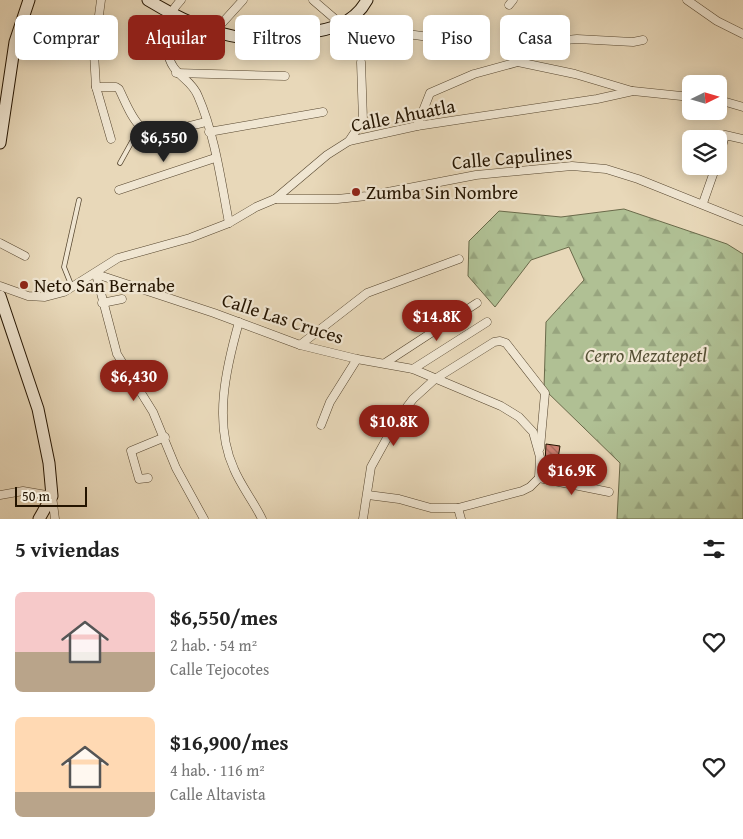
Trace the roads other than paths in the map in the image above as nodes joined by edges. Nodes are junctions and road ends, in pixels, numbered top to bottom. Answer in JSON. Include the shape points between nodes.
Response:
{"nodes":[{"id":1,"x":29,"y":0,"type":"edge"},
{"id":2,"x":101,"y":0,"type":"edge"},
{"id":3,"x":148,"y":0,"type":"edge"},
{"id":4,"x":181,"y":0,"type":"edge"},
{"id":5,"x":243,"y":0,"type":"edge"},
{"id":6,"x":313,"y":0,"type":"edge"},
{"id":7,"x":367,"y":0,"type":"edge"},
{"id":8,"x":688,"y":0,"type":"edge"},
{"id":9,"x":169,"y":13,"type":"junction"},
{"id":10,"x":24,"y":15,"type":"edge"},
{"id":11,"x":174,"y":15,"type":"edge"},
{"id":12,"x":330,"y":15,"type":"edge"},
{"id":13,"x":354,"y":15,"type":"edge"},
{"id":14,"x":225,"y":20,"type":"edge"},
{"id":15,"x":330,"y":29,"type":"edge"},
{"id":16,"x":225,"y":34,"type":"edge"},
{"id":17,"x":743,"y":34,"type":"edge"},
{"id":18,"x":643,"y":40,"type":"dead end"},
{"id":19,"x":15,"y":42,"type":"edge"},
{"id":20,"x":361,"y":62,"type":"dead end"},
{"id":21,"x":518,"y":62,"type":"junction"},
{"id":22,"x":176,"y":73,"type":"junction"},
{"id":23,"x":285,"y":76,"type":"dead end"},
{"id":24,"x":96,"y":87,"type":"junction"},
{"id":25,"x":633,"y":91,"type":"junction"},
{"id":26,"x":682,"y":96,"type":"edge"},
{"id":27,"x":728,"y":102,"type":"edge"},
{"id":28,"x":3,"y":106,"type":"edge"},
{"id":29,"x":743,"y":106,"type":"edge"},
{"id":30,"x":323,"y":112,"type":"dead end"},
{"id":31,"x":206,"y":122,"type":"junction"},
{"id":32,"x":140,"y":126,"type":"junction"},
{"id":33,"x":417,"y":126,"type":"junction"},
{"id":34,"x":209,"y":132,"type":"junction"},
{"id":35,"x":727,"y":135,"type":"edge"},
{"id":36,"x":111,"y":139,"type":"dead end"},
{"id":37,"x":743,"y":139,"type":"edge"},
{"id":38,"x":349,"y":141,"type":"junction"},
{"id":39,"x":0,"y":143,"type":"edge"},
{"id":40,"x":216,"y":158,"type":"junction"},
{"id":41,"x":120,"y":163,"type":"dead end"},
{"id":42,"x":713,"y":175,"type":"edge"},
{"id":43,"x":119,"y":190,"type":"dead end"},
{"id":44,"x":79,"y":200,"type":"dead end"},
{"id":45,"x":275,"y":200,"type":"junction"},
{"id":46,"x":703,"y":203,"type":"junction"},
{"id":47,"x":743,"y":220,"type":"edge"},
{"id":48,"x":230,"y":223,"type":"junction"},
{"id":49,"x":0,"y":243,"type":"edge"},
{"id":50,"x":25,"y":256,"type":"dead end"},
{"id":51,"x":459,"y":259,"type":"dead end"},
{"id":52,"x":96,"y":274,"type":"junction"},
{"id":53,"x":0,"y":286,"type":"edge"},
{"id":54,"x":72,"y":287,"type":"junction"},
{"id":55,"x":0,"y":296,"type":"edge"},
{"id":56,"x":122,"y":299,"type":"dead end"},
{"id":57,"x":102,"y":302,"type":"junction"},
{"id":58,"x":476,"y":303,"type":"dead end"},
{"id":59,"x":239,"y":322,"type":"junction"},
{"id":60,"x":487,"y":322,"type":"dead end"},
{"id":61,"x":300,"y":345,"type":"junction"},
{"id":62,"x":357,"y":359,"type":"junction"},
{"id":63,"x":385,"y":363,"type":"junction"},
{"id":64,"x":413,"y":369,"type":"junction"},
{"id":65,"x":435,"y":378,"type":"junction"},
{"id":66,"x":321,"y":425,"type":"dead end"},
{"id":67,"x":165,"y":437,"type":"junction"},
{"id":68,"x":540,"y":457,"type":"junction"},
{"id":69,"x":148,"y":478,"type":"dead end"},
{"id":70,"x":540,"y":478,"type":"junction"},
{"id":71,"x":609,"y":492,"type":"dead end"},
{"id":72,"x":1,"y":495,"type":"edge"},
{"id":73,"x":368,"y":495,"type":"junction"},
{"id":74,"x":52,"y":496,"type":"junction"},
{"id":75,"x":458,"y":508,"type":"junction"},
{"id":76,"x":39,"y":519,"type":"edge"},
{"id":77,"x":55,"y":519,"type":"edge"},
{"id":78,"x":204,"y":519,"type":"edge"},
{"id":79,"x":262,"y":519,"type":"edge"},
{"id":80,"x":363,"y":519,"type":"edge"},
{"id":81,"x":460,"y":519,"type":"edge"}],
"edges":[{"from":1,"to":10,"type":"street"},
{"from":2,"to":24,"type":"street","via":[[94,53]]},
{"from":3,"to":9,"type":"street"},
{"from":4,"to":9,"type":"street"},
{"from":5,"to":14,"type":"street"},
{"from":6,"to":12,"type":"street"},
{"from":7,"to":13,"type":"street"},
{"from":8,"to":17,"type":"street","via":[[717,21]]},
{"from":9,"to":11,"type":"street"},
{"from":9,"to":22,"type":"street","via":[[167,49]]},
{"from":15,"to":16,"type":"street","via":[[271,39]]},
{"from":18,"to":21,"type":"street","via":[[555,41]]},
{"from":19,"to":28,"type":"street"},
{"from":20,"to":38,"type":"street","via":[[363,120]]},
{"from":21,"to":25,"type":"street"},
{"from":21,"to":33,"type":"street","via":[[474,74],[430,93]]},
{"from":22,"to":23,"type":"street"},
{"from":22,"to":31,"type":"street","via":[[198,94]]},
{"from":24,"to":32,"type":"street","via":[[116,86]]},
{"from":24,"to":36,"type":"street"},
{"from":25,"to":26,"type":"street","name":"Calle Ahuatla"},
{"from":25,"to":33,"type":"street","name":"Calle Ahuatla","via":[[589,101]]},
{"from":27,"to":29,"type":"street"},
{"from":28,"to":39,"type":"street"},
{"from":30,"to":34,"type":"street"},
{"from":31,"to":32,"type":"street","via":[[162,131],[148,131]]},
{"from":31,"to":34,"type":"street"},
{"from":32,"to":41,"type":"lane"},
{"from":33,"to":38,"type":"street","name":"Calle Ahuatla"},
{"from":34,"to":40,"type":"street"},
{"from":35,"to":37,"type":"street"},
{"from":38,"to":45,"type":"street","name":"Calle Ahuatla","via":[[327,155]]},
{"from":40,"to":43,"type":"street"},
{"from":40,"to":48,"type":"street"},
{"from":42,"to":46,"type":"street"},
{"from":44,"to":54,"type":"lane","via":[[64,267]]},
{"from":45,"to":46,"type":"street","name":"Calle Capulines","via":[[367,196],[476,175],[572,166],[638,178]]},
{"from":45,"to":48,"type":"street","name":"Calle Ahuatla"},
{"from":46,"to":47,"type":"street","name":"Calle Capulines"},
{"from":48,"to":52,"type":"street","name":"Calle Ahuatla","via":[[118,258]]},
{"from":49,"to":50,"type":"street"},
{"from":51,"to":61,"type":"street","via":[[367,293]]},
{"from":52,"to":54,"type":"street"},
{"from":52,"to":57,"type":"street"},
{"from":52,"to":59,"type":"street","name":"Calle Las Cruces"},
{"from":53,"to":54,"type":"street","via":[[28,296],[45,297],[55,296]]},
{"from":55,"to":74,"type":"street","via":[[38,409]]},
{"from":56,"to":57,"type":"street"},
{"from":57,"to":67,"type":"street","via":[[117,354]]},
{"from":58,"to":63,"type":"street"},
{"from":59,"to":61,"type":"street","name":"Calle Las Cruces"},
{"from":59,"to":79,"type":"street","via":[[228,359],[224,389],[226,442],[233,468]]},
{"from":60,"to":64,"type":"street"},
{"from":61,"to":62,"type":"street","name":"Calle Las Cruces"},
{"from":62,"to":63,"type":"street","name":"Calle Las Cruces"},
{"from":62,"to":66,"type":"street","via":[[330,402]]},
{"from":63,"to":64,"type":"street","name":"Calle Las Cruces"},
{"from":64,"to":65,"type":"street","name":"Calle Las Cruces"},
{"from":65,"to":68,"type":"street","name":"Calle Las Cruces","via":[[519,417],[533,432]]},
{"from":65,"to":68,"type":"street","via":[[494,342],[506,343],[545,393]]},
{"from":65,"to":73,"type":"street","via":[[413,399],[382,444],[371,466]]},
{"from":67,"to":69,"type":"street","via":[[131,451],[138,479]]},
{"from":67,"to":78,"type":"street","via":[[176,468]]},
{"from":68,"to":70,"type":"street","name":"Calle Las Cruces"},
{"from":70,"to":71,"type":"street"},
{"from":70,"to":75,"type":"street","via":[[530,487]]},
{"from":72,"to":74,"type":"street","via":[[23,491]]},
{"from":73,"to":75,"type":"street","via":[[431,508]]},
{"from":73,"to":80,"type":"street"},
{"from":74,"to":76,"type":"street"},
{"from":74,"to":77,"type":"street"},
{"from":75,"to":81,"type":"street"}]}
